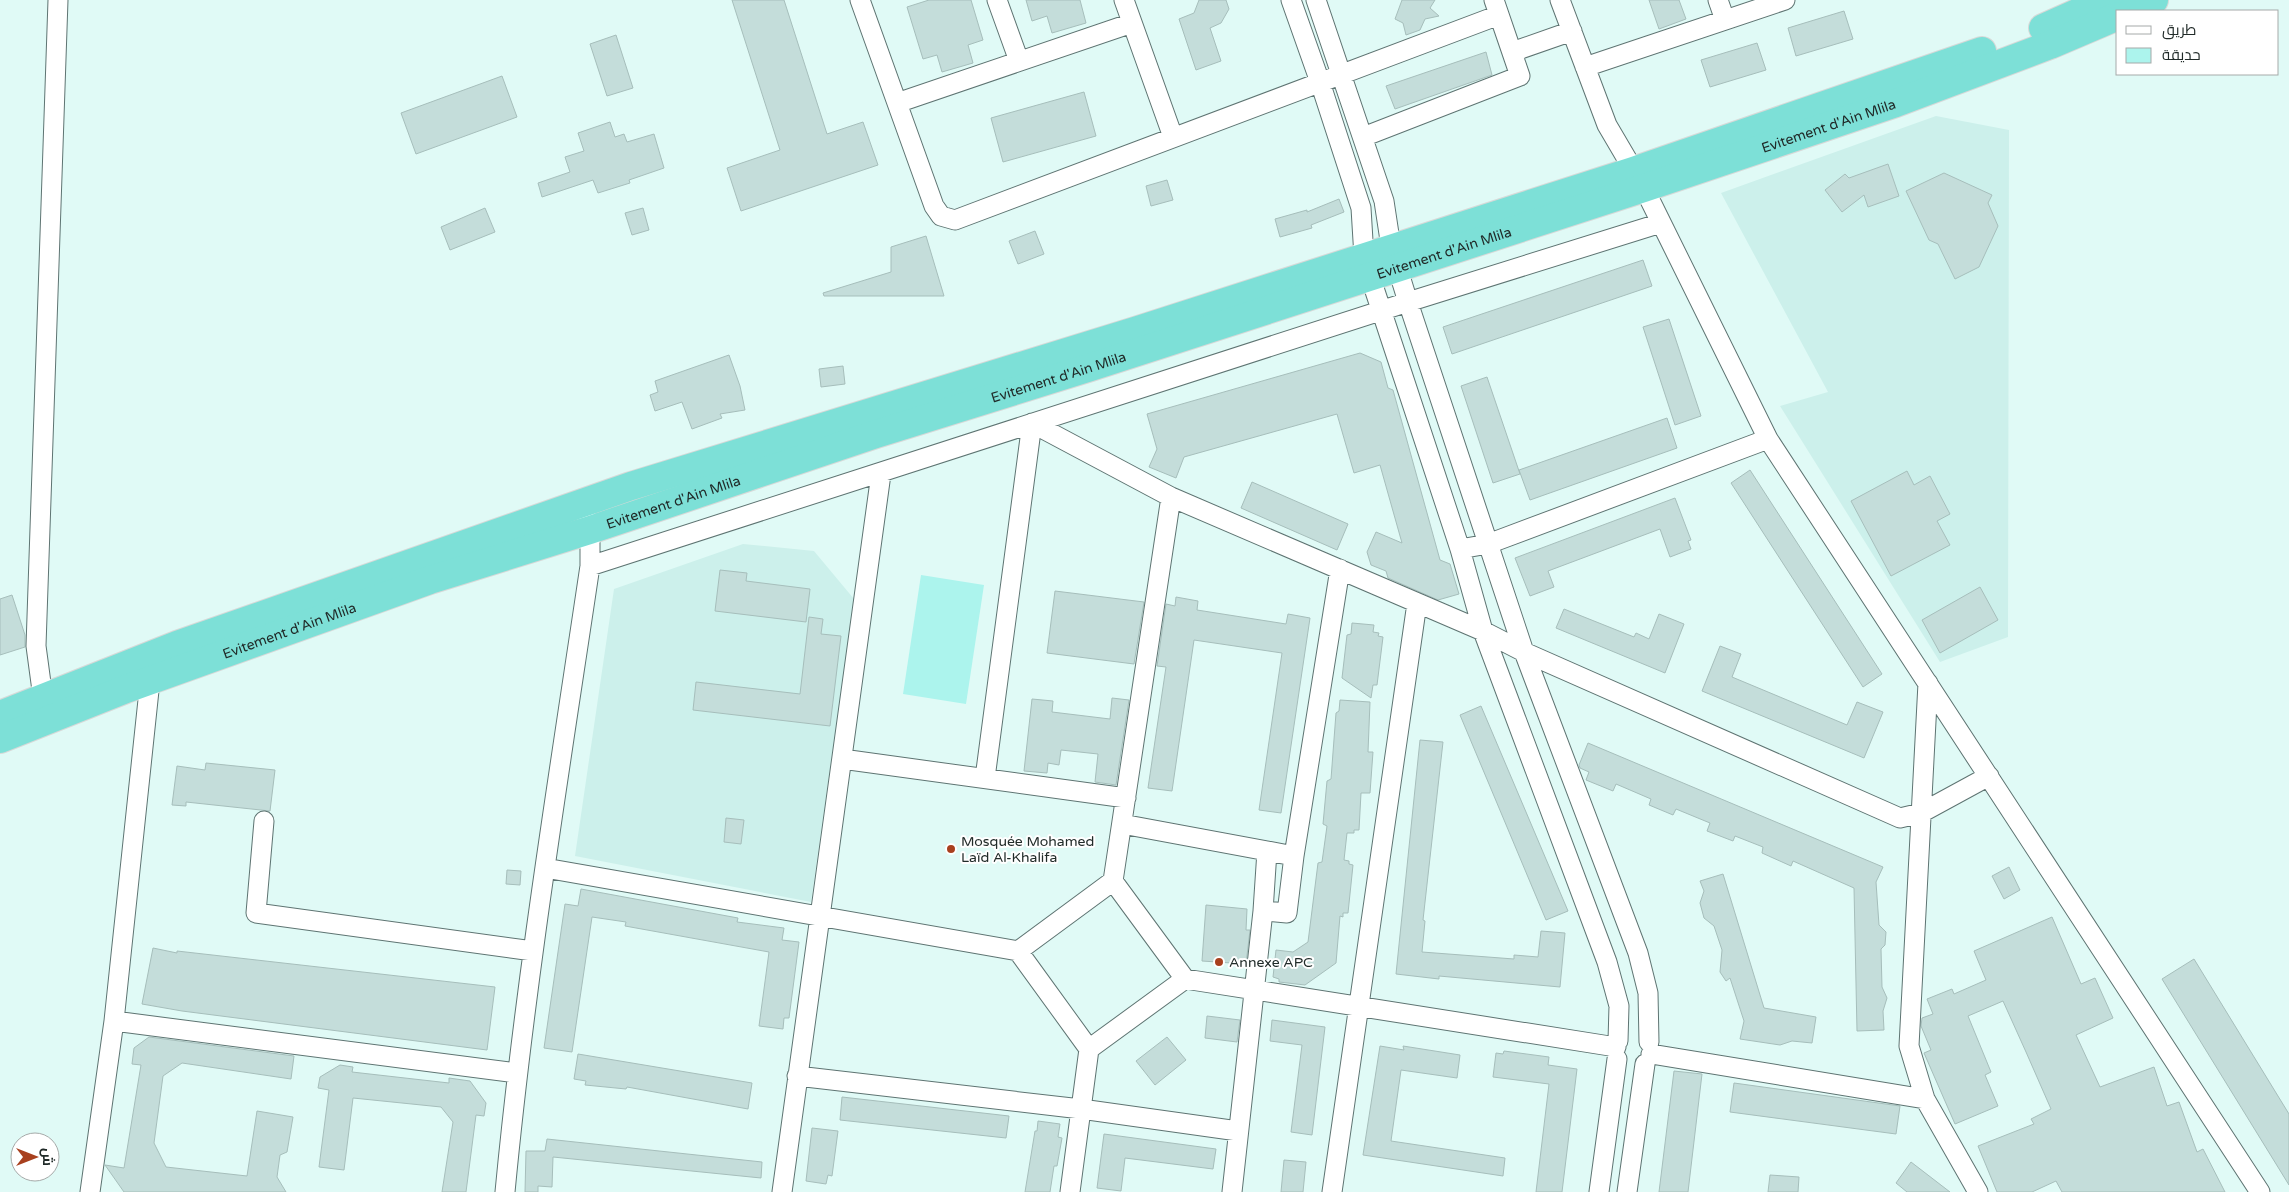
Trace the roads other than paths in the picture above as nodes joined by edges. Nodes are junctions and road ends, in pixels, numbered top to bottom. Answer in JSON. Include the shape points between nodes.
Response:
{"nodes":[{"id":1,"x":58,"y":0,"type":"edge"},
{"id":2,"x":860,"y":0,"type":"edge"},
{"id":3,"x":997,"y":0,"type":"edge"},
{"id":4,"x":1124,"y":0,"type":"edge"},
{"id":5,"x":1291,"y":0,"type":"edge"},
{"id":6,"x":1316,"y":0,"type":"edge"},
{"id":7,"x":1560,"y":0,"type":"edge"},
{"id":8,"x":1718,"y":0,"type":"edge"},
{"id":9,"x":1785,"y":0,"type":"edge"},
{"id":10,"x":2106,"y":0,"type":"edge"},
{"id":11,"x":2154,"y":0,"type":"edge"},
{"id":12,"x":1497,"y":7,"type":"edge"},
{"id":13,"x":2131,"y":10,"type":"edge"},
{"id":14,"x":2116,"y":17,"type":"edge"},
{"id":15,"x":1725,"y":20,"type":"junction"},
{"id":16,"x":1132,"y":23,"type":"junction"},
{"id":17,"x":1572,"y":31,"type":"junction"},
{"id":18,"x":1512,"y":52,"type":"junction"},
{"id":19,"x":1019,"y":61,"type":"junction"},
{"id":20,"x":1585,"y":67,"type":"junction"},
{"id":21,"x":1342,"y":74,"type":"junction"},
{"id":22,"x":1320,"y":82,"type":"junction"},
{"id":23,"x":897,"y":103,"type":"junction"},
{"id":24,"x":1173,"y":137,"type":"junction"},
{"id":25,"x":1363,"y":137,"type":"junction"},
{"id":26,"x":1638,"y":179,"type":"junction"},
{"id":27,"x":1661,"y":223,"type":"junction"},
{"id":28,"x":1395,"y":258,"type":"junction"},
{"id":29,"x":1367,"y":267,"type":"junction"},
{"id":30,"x":1408,"y":302,"type":"junction"},
{"id":31,"x":1382,"y":312,"type":"junction"},
{"id":32,"x":1032,"y":423,"type":"junction"},
{"id":33,"x":1768,"y":439,"type":"junction"},
{"id":34,"x":880,"y":474,"type":"junction"},
{"id":35,"x":1171,"y":497,"type":"junction"},
{"id":36,"x":583,"y":502,"type":"junction"},
{"id":37,"x":590,"y":530,"type":"junction"},
{"id":38,"x":1488,"y":544,"type":"junction"},
{"id":39,"x":1460,"y":549,"type":"junction"},
{"id":40,"x":590,"y":566,"type":"junction"},
{"id":41,"x":1340,"y":569,"type":"junction"},
{"id":42,"x":1417,"y":603,"type":"junction"},
{"id":43,"x":1483,"y":631,"type":"junction"},
{"id":44,"x":1524,"y":652,"type":"junction"},
{"id":45,"x":150,"y":681,"type":"junction"},
{"id":46,"x":1928,"y":683,"type":"junction"},
{"id":47,"x":46,"y":708,"type":"junction"},
{"id":48,"x":0,"y":714,"type":"edge"},
{"id":49,"x":0,"y":739,"type":"edge"},
{"id":50,"x":842,"y":759,"type":"junction"},
{"id":51,"x":1989,"y":776,"type":"junction"},
{"id":52,"x":985,"y":778,"type":"junction"},
{"id":53,"x":1126,"y":798,"type":"junction"},
{"id":54,"x":1921,"y":813,"type":"junction"},
{"id":55,"x":264,"y":821,"type":"dead end"},
{"id":56,"x":1122,"y":824,"type":"junction"},
{"id":57,"x":1267,"y":851,"type":"junction"},
{"id":58,"x":1294,"y":856,"type":"junction"},
{"id":59,"x":545,"y":868,"type":"junction"},
{"id":60,"x":1113,"y":881,"type":"junction"},
{"id":61,"x":1263,"y":911,"type":"junction"},
{"id":62,"x":818,"y":916,"type":"junction"},
{"id":63,"x":533,"y":951,"type":"junction"},
{"id":64,"x":1018,"y":951,"type":"junction"},
{"id":65,"x":1185,"y":979,"type":"junction"},
{"id":66,"x":1252,"y":990,"type":"junction"},
{"id":67,"x":1358,"y":1006,"type":"junction"},
{"id":68,"x":114,"y":1021,"type":"junction"},
{"id":69,"x":1089,"y":1049,"type":"junction"},
{"id":70,"x":1617,"y":1049,"type":"junction"},
{"id":71,"x":1649,"y":1053,"type":"junction"},
{"id":72,"x":517,"y":1073,"type":"junction"},
{"id":73,"x":797,"y":1076,"type":"junction"},
{"id":74,"x":1925,"y":1099,"type":"junction"},
{"id":75,"x":1081,"y":1109,"type":"junction"},
{"id":76,"x":1238,"y":1131,"type":"junction"},
{"id":77,"x":90,"y":1192,"type":"edge"},
{"id":78,"x":505,"y":1192,"type":"edge"},
{"id":79,"x":782,"y":1192,"type":"edge"},
{"id":80,"x":1070,"y":1192,"type":"edge"},
{"id":81,"x":1232,"y":1192,"type":"edge"},
{"id":82,"x":1332,"y":1192,"type":"edge"},
{"id":83,"x":1599,"y":1192,"type":"edge"},
{"id":84,"x":1627,"y":1192,"type":"edge"},
{"id":85,"x":1978,"y":1192,"type":"edge"},
{"id":86,"x":2260,"y":1192,"type":"edge"}],
"edges":[{"from":1,"to":47,"type":"street","via":[[36,646]]},
{"from":2,"to":23,"type":"street"},
{"from":3,"to":19,"type":"street"},
{"from":4,"to":16,"type":"street"},
{"from":5,"to":22,"type":"street"},
{"from":6,"to":21,"type":"street"},
{"from":7,"to":17,"type":"street"},
{"from":8,"to":15,"type":"street"},
{"from":9,"to":15,"type":"street"},
{"from":10,"to":26,"type":"highway","name":"Evitement d'Ain Mlila","via":[[1965,58]]},
{"from":11,"to":13,"type":"highway"},
{"from":12,"to":18,"type":"street"},
{"from":12,"to":21,"type":"street"},
{"from":14,"to":26,"type":"highway","name":"Evitement d'Ain Mlila","via":[[1896,103]]},
{"from":15,"to":20,"type":"street"},
{"from":16,"to":19,"type":"street"},
{"from":16,"to":24,"type":"street"},
{"from":17,"to":18,"type":"street"},
{"from":17,"to":20,"type":"street"},
{"from":18,"to":25,"type":"street","via":[[1520,76]]},
{"from":19,"to":23,"type":"street"},
{"from":20,"to":26,"type":"street","via":[[1607,125]]},
{"from":21,"to":22,"type":"street"},
{"from":21,"to":25,"type":"street"},
{"from":22,"to":24,"type":"street"},
{"from":22,"to":29,"type":"street","via":[[1360,208]]},
{"from":23,"to":24,"type":"street","via":[[934,206],[941,216],[955,220]]},
{"from":25,"to":28,"type":"street","via":[[1384,201]]},
{"from":26,"to":27,"type":"street"},
{"from":26,"to":28,"type":"highway","name":"Evitement d'Ain Mlila"},
{"from":27,"to":30,"type":"street"},
{"from":27,"to":33,"type":"street"},
{"from":28,"to":29,"type":"highway","name":"Evitement d'Ain Mlila"},
{"from":28,"to":30,"type":"street"},
{"from":29,"to":31,"type":"street"},
{"from":29,"to":36,"type":"highway","name":"Evitement d'Ain Mlila","via":[[1135,331]]},
{"from":29,"to":37,"type":"highway","name":"Evitement d'Ain Mlila","via":[[1088,368],[876,434]]},
{"from":30,"to":31,"type":"street"},
{"from":30,"to":38,"type":"street"},
{"from":31,"to":32,"type":"street"},
{"from":31,"to":39,"type":"street"},
{"from":32,"to":34,"type":"street"},
{"from":32,"to":35,"type":"street"},
{"from":32,"to":52,"type":"street"},
{"from":33,"to":38,"type":"street"},
{"from":33,"to":46,"type":"street"},
{"from":34,"to":40,"type":"street"},
{"from":34,"to":50,"type":"street"},
{"from":35,"to":41,"type":"street"},
{"from":35,"to":53,"type":"street"},
{"from":36,"to":37,"type":"street"},
{"from":36,"to":47,"type":"highway","name":"Evitement d'Ain Mlila","via":[[177,645]]},
{"from":37,"to":40,"type":"street"},
{"from":37,"to":45,"type":"highway","name":"Evitement d'Ain Mlila","via":[[430,580]]},
{"from":38,"to":39,"type":"street"},
{"from":38,"to":44,"type":"street"},
{"from":39,"to":43,"type":"street"},
{"from":40,"to":59,"type":"street"},
{"from":41,"to":42,"type":"street"},
{"from":41,"to":58,"type":"street"},
{"from":42,"to":43,"type":"street"},
{"from":42,"to":67,"type":"street"},
{"from":43,"to":44,"type":"street"},
{"from":43,"to":70,"type":"street","via":[[1606,962],[1619,1006]]},
{"from":44,"to":54,"type":"street","via":[[1900,818]]},
{"from":44,"to":71,"type":"street","via":[[1638,953],[1648,993]]},
{"from":45,"to":47,"type":"highway","name":"Evitement d'Ain Mlila"},
{"from":45,"to":68,"type":"street"},
{"from":46,"to":51,"type":"street"},
{"from":46,"to":54,"type":"street"},
{"from":47,"to":48,"type":"highway","name":"Evitement d'Ain Mlila"},
{"from":47,"to":49,"type":"highway","name":"Evitement d'Ain Mlila"},
{"from":50,"to":52,"type":"street"},
{"from":50,"to":62,"type":"street"},
{"from":51,"to":54,"type":"street"},
{"from":51,"to":86,"type":"street"},
{"from":52,"to":53,"type":"street"},
{"from":53,"to":56,"type":"street"},
{"from":54,"to":74,"type":"street","via":[[1909,1046]]},
{"from":55,"to":63,"type":"street","via":[[256,913]]},
{"from":56,"to":57,"type":"street"},
{"from":56,"to":60,"type":"street"},
{"from":57,"to":58,"type":"street"},
{"from":57,"to":61,"type":"street"},
{"from":58,"to":61,"type":"street","via":[[1287,913]]},
{"from":59,"to":62,"type":"street"},
{"from":59,"to":63,"type":"street"},
{"from":60,"to":64,"type":"street"},
{"from":60,"to":65,"type":"street"},
{"from":61,"to":66,"type":"street"},
{"from":62,"to":64,"type":"street"},
{"from":62,"to":73,"type":"street"},
{"from":63,"to":72,"type":"street"},
{"from":64,"to":69,"type":"street"},
{"from":65,"to":66,"type":"street"},
{"from":65,"to":69,"type":"street"},
{"from":66,"to":67,"type":"street"},
{"from":66,"to":76,"type":"street"},
{"from":67,"to":70,"type":"street"},
{"from":67,"to":82,"type":"street"},
{"from":68,"to":72,"type":"street"},
{"from":68,"to":77,"type":"street"},
{"from":69,"to":75,"type":"street"},
{"from":70,"to":71,"type":"street","via":[[1627,1068],[1640,1068]]},
{"from":70,"to":71,"type":"street","via":[[1622,1036],[1634,1032],[1640,1034]]},
{"from":70,"to":83,"type":"street"},
{"from":71,"to":74,"type":"street"},
{"from":71,"to":84,"type":"street"},
{"from":72,"to":78,"type":"street"},
{"from":73,"to":75,"type":"street"},
{"from":73,"to":79,"type":"street"},
{"from":74,"to":85,"type":"street"},
{"from":75,"to":76,"type":"street"},
{"from":75,"to":80,"type":"street"},
{"from":76,"to":81,"type":"street"}]}
